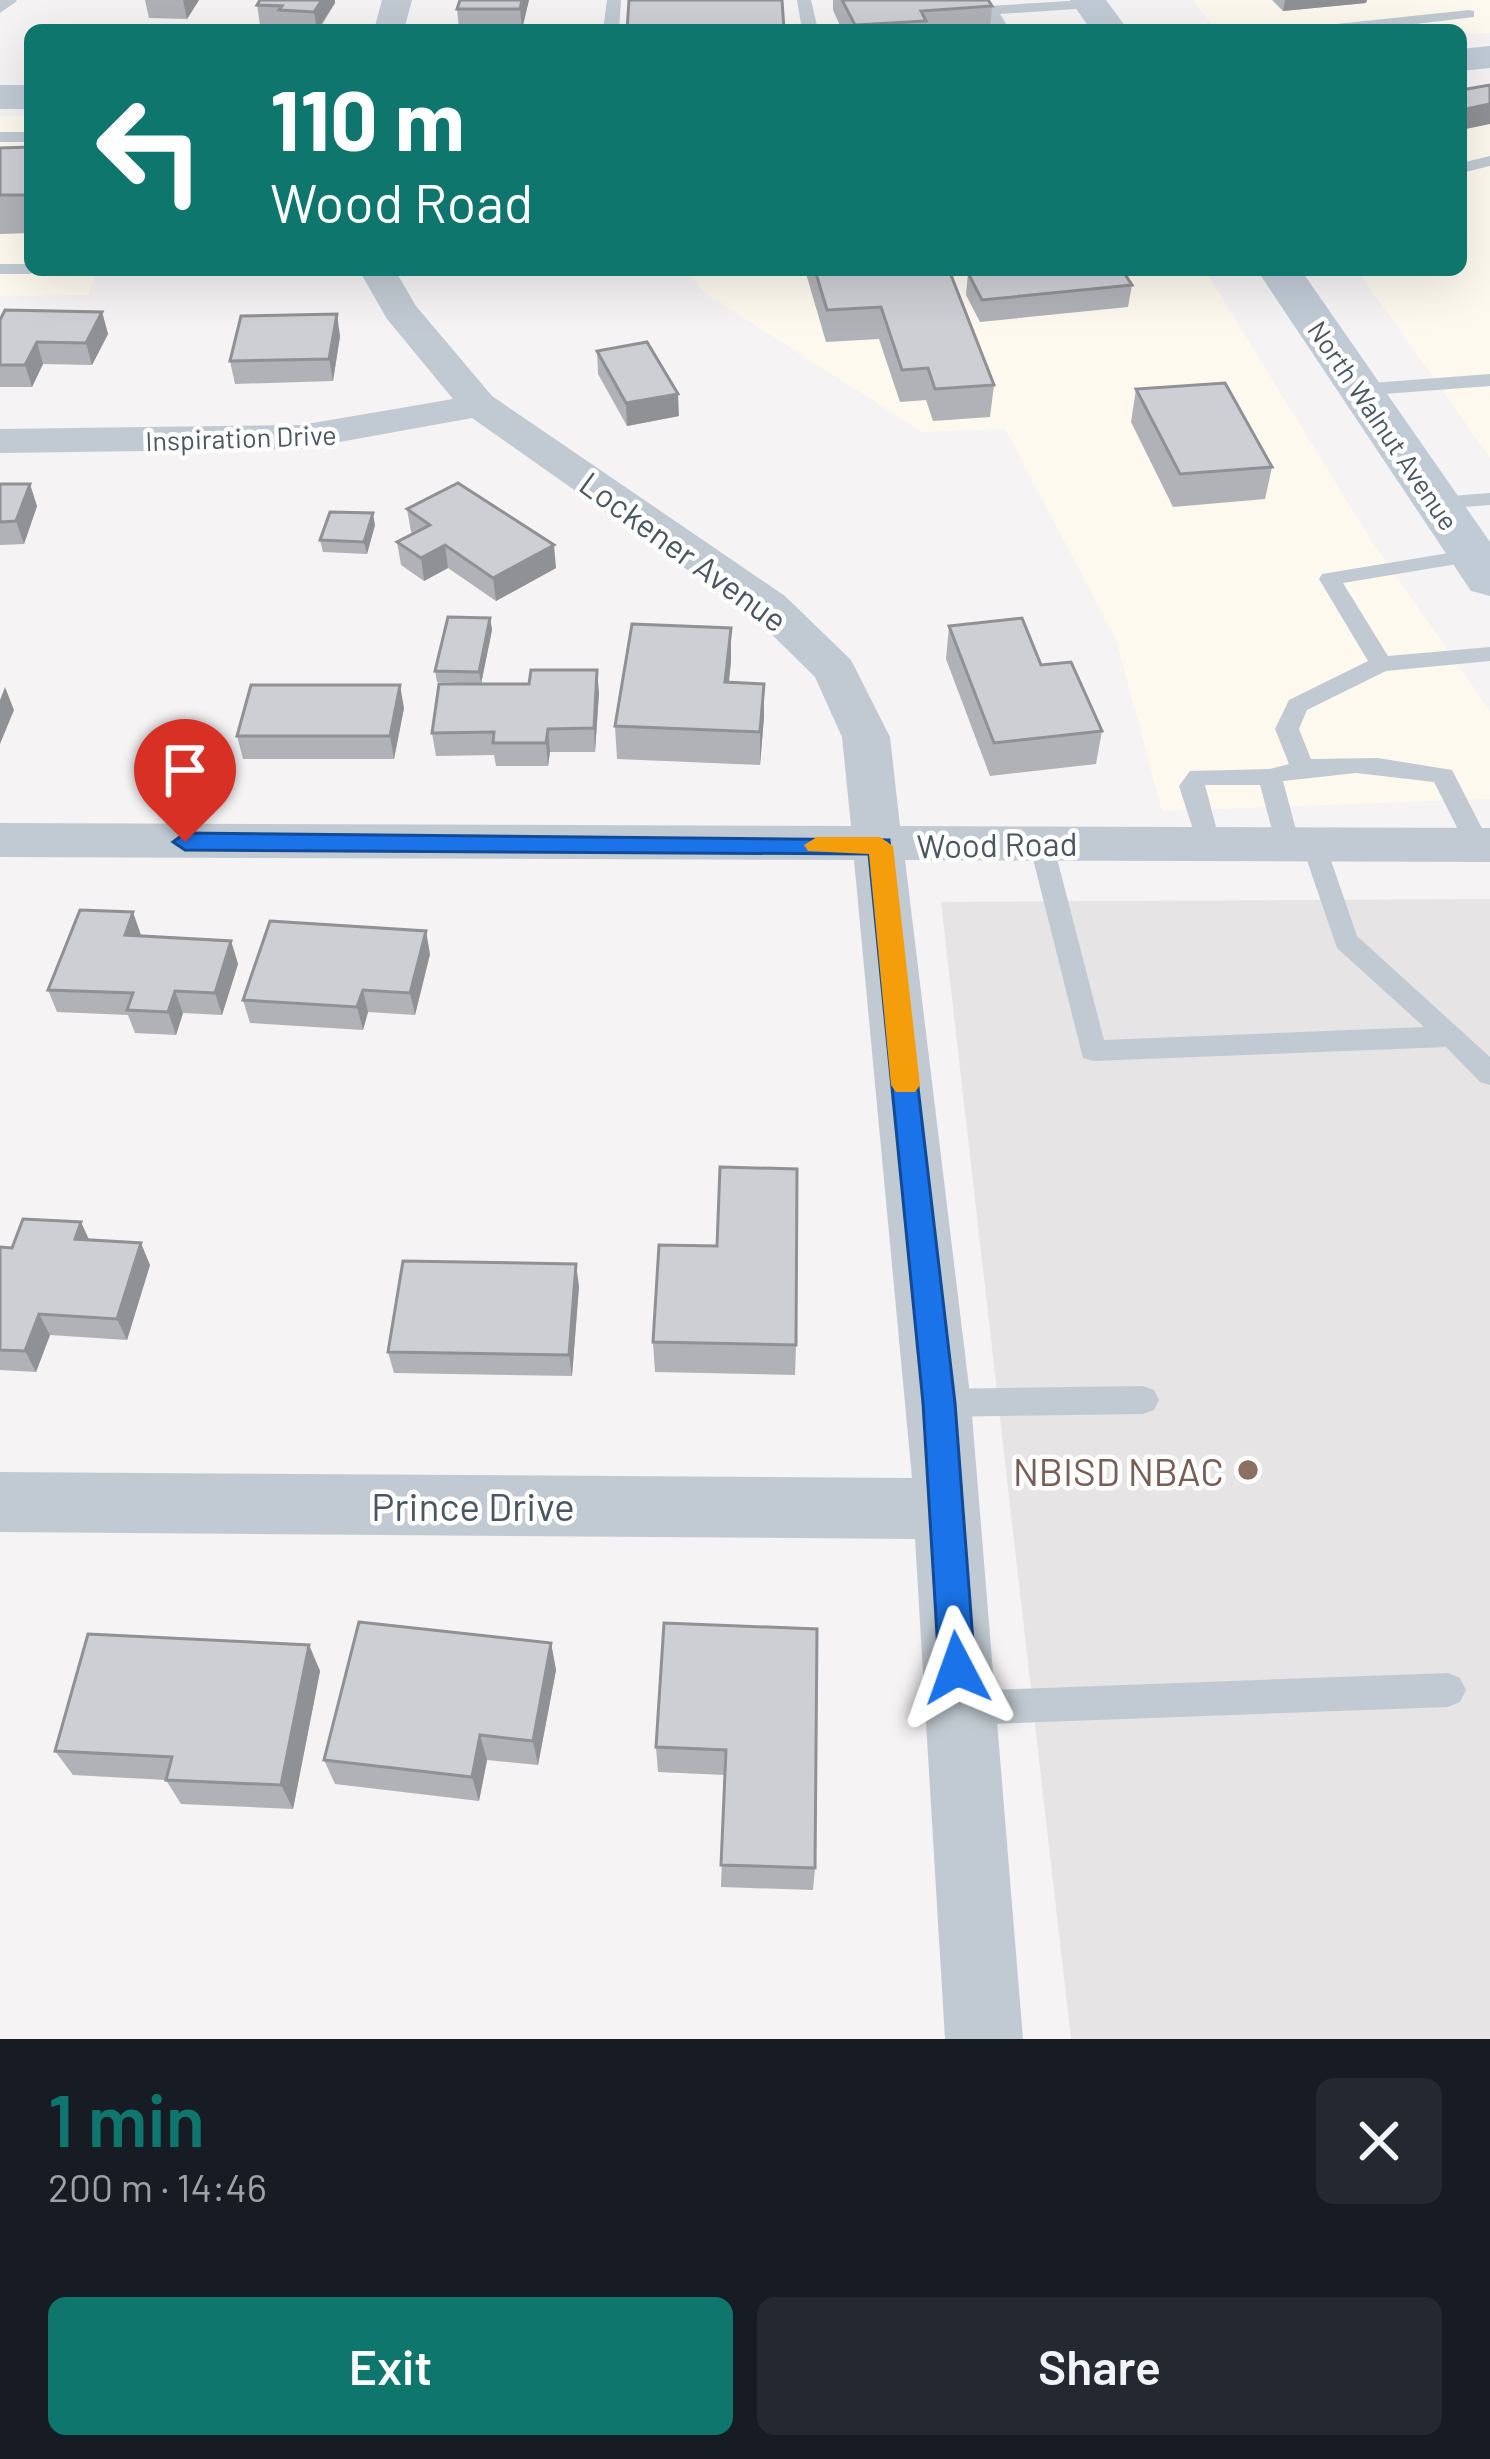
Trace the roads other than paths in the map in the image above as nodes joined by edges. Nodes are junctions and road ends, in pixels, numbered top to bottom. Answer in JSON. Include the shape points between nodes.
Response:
{"nodes":[{"id":1,"x":1096,"y":11,"type":"edge"},
{"id":2,"x":998,"y":24,"type":"edge"},
{"id":3,"x":380,"y":276,"type":"edge"},
{"id":4,"x":1283,"y":276,"type":"edge"},
{"id":5,"x":1490,"y":380,"type":"edge"},
{"id":6,"x":1358,"y":390,"type":"junction"},
{"id":7,"x":478,"y":404,"type":"junction"},
{"id":8,"x":0,"y":441,"type":"edge"},
{"id":9,"x":1490,"y":499,"type":"edge"},
{"id":10,"x":1438,"y":503,"type":"junction"},
{"id":11,"x":1482,"y":568,"type":"edge"},
{"id":12,"x":1490,"y":654,"type":"edge"},
{"id":13,"x":1382,"y":664,"type":"junction"},
{"id":14,"x":1302,"y":766,"type":"junction"},
{"id":15,"x":1270,"y":777,"type":"junction"},
{"id":16,"x":0,"y":841,"type":"edge"},
{"id":17,"x":1208,"y":842,"type":"junction"},
{"id":18,"x":1300,"y":842,"type":"junction"},
{"id":19,"x":1041,"y":843,"type":"junction"},
{"id":20,"x":1484,"y":845,"type":"edge"},
{"id":21,"x":880,"y":846,"type":"junction"},
{"id":22,"x":1452,"y":1036,"type":"junction"},
{"id":23,"x":1490,"y":1073,"type":"edge"},
{"id":24,"x":1143,"y":1400,"type":"dead end"},
{"id":25,"x":939,"y":1403,"type":"junction"},
{"id":26,"x":0,"y":1502,"type":"edge"},
{"id":27,"x":945,"y":1509,"type":"junction"},
{"id":28,"x":1448,"y":1690,"type":"dead end"},
{"id":29,"x":960,"y":1708,"type":"junction"},
{"id":30,"x":984,"y":2039,"type":"edge"}],
"edges":[{"from":1,"to":2,"type":"lane","via":[[990,10]]},
{"from":3,"to":7,"type":"street","name":"Lockener Avenue"},
{"from":4,"to":6,"type":"main road","name":"North Walnut Avenue"},
{"from":5,"to":6,"type":"lane"},
{"from":6,"to":10,"type":"main road","name":"North Walnut Avenue"},
{"from":7,"to":8,"type":"street","name":"Inspiration Drive","via":[[318,437]]},
{"from":7,"to":21,"type":"street","name":"Lockener Avenue","via":[[770,606],[836,670],[866,737]]},
{"from":9,"to":10,"type":"lane"},
{"from":10,"to":11,"type":"main road","name":"North Walnut Avenue"},
{"from":11,"to":13,"type":"lane","via":[[1330,579]]},
{"from":12,"to":13,"type":"lane"},
{"from":13,"to":14,"type":"lane","via":[[1297,705],[1287,729]]},
{"from":14,"to":15,"type":"lane"},
{"from":14,"to":20,"type":"lane","via":[[1443,776]]},
{"from":15,"to":17,"type":"lane","via":[[1198,777],[1192,786]]},
{"from":15,"to":18,"type":"lane"},
{"from":16,"to":21,"type":"street","name":"Wood Road"},
{"from":17,"to":18,"type":"street","name":"Wood Road"},
{"from":17,"to":19,"type":"street","name":"Wood Road"},
{"from":18,"to":20,"type":"street","name":"Wood Road"},
{"from":18,"to":22,"type":"lane","via":[[1346,941]]},
{"from":19,"to":21,"type":"street","name":"Wood Road"},
{"from":19,"to":22,"type":"lane","via":[[1093,1051]]},
{"from":21,"to":25,"type":"street","name":"Lockener Avenue"},
{"from":22,"to":23,"type":"lane"},
{"from":24,"to":25,"type":"lane"},
{"from":25,"to":27,"type":"street","name":"Lockener Avenue"},
{"from":26,"to":27,"type":"street","name":"Prince Drive"},
{"from":27,"to":29,"type":"street","name":"Lockener Avenue"},
{"from":28,"to":29,"type":"lane"},
{"from":29,"to":30,"type":"street","name":"Lockener Avenue"}]}
